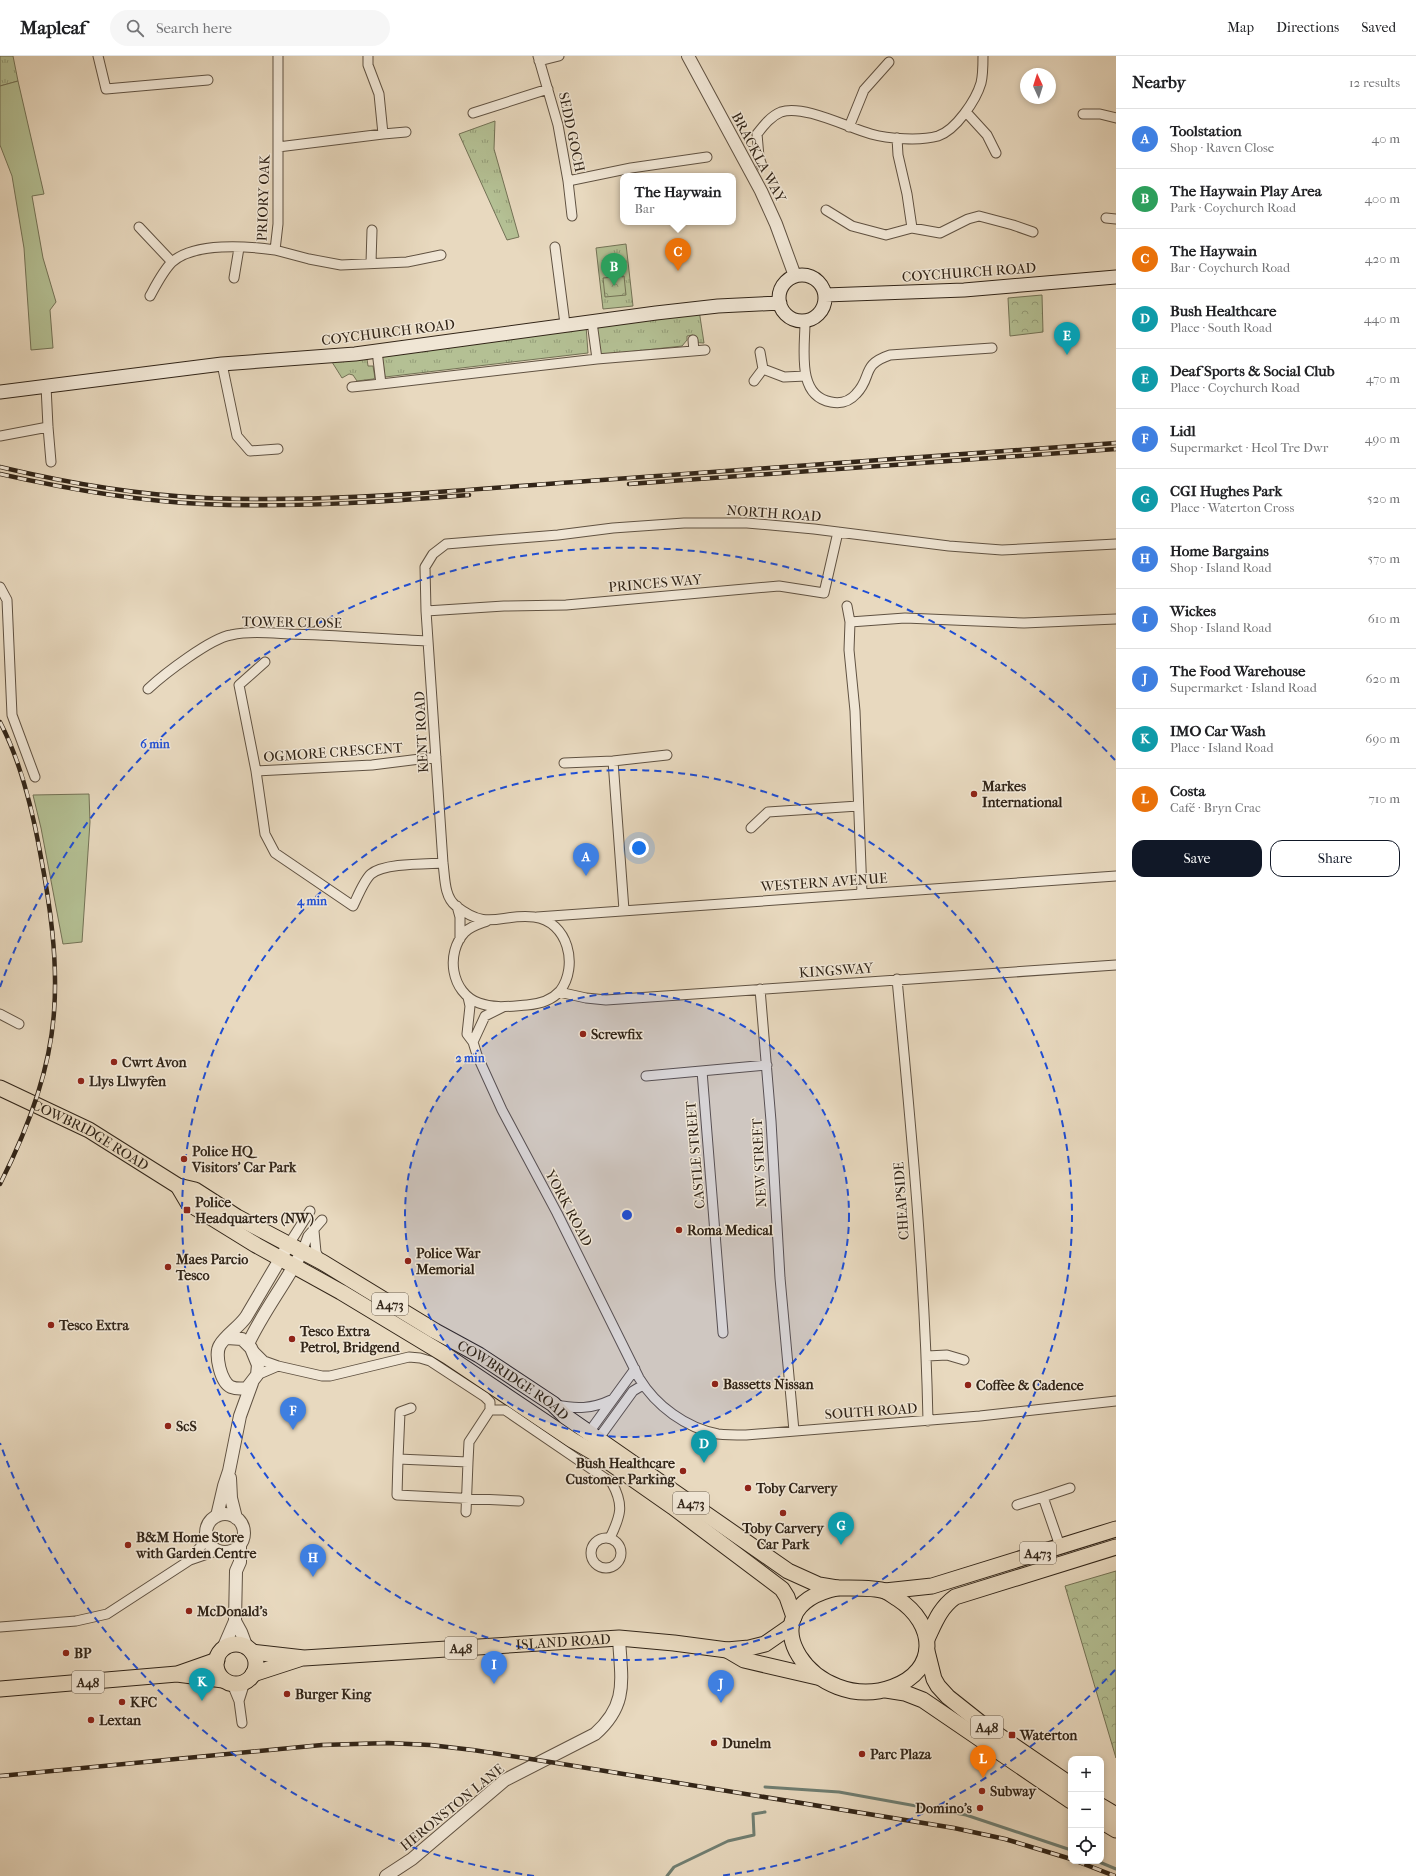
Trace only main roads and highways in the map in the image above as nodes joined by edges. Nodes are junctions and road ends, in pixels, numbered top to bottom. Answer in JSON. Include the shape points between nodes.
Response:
{"nodes":[{"id":1,"x":1116,"y":277,"type":"edge"},
{"id":2,"x":825,"y":296,"type":"junction"},
{"id":3,"x":780,"y":303,"type":"junction"},
{"id":4,"x":0,"y":392,"type":"edge"},
{"id":5,"x":0,"y":1088,"type":"edge"},
{"id":6,"x":178,"y":1186,"type":"junction"},
{"id":7,"x":589,"y":1442,"type":"junction"},
{"id":8,"x":1116,"y":1529,"type":"edge"},
{"id":9,"x":1116,"y":1547,"type":"edge"},
{"id":10,"x":837,"y":1588,"type":"junction"},
{"id":11,"x":885,"y":1591,"type":"junction"},
{"id":12,"x":793,"y":1621,"type":"junction"},
{"id":13,"x":927,"y":1645,"type":"junction"},
{"id":14,"x":249,"y":1650,"type":"junction"},
{"id":15,"x":727,"y":1650,"type":"junction"},
{"id":16,"x":219,"y":1655,"type":"junction"},
{"id":17,"x":304,"y":1658,"type":"junction"},
{"id":18,"x":177,"y":1674,"type":"junction"},
{"id":19,"x":818,"y":1677,"type":"junction"},
{"id":20,"x":238,"y":1680,"type":"junction"},
{"id":21,"x":0,"y":1689,"type":"edge"},
{"id":22,"x":886,"y":1690,"type":"junction"},
{"id":23,"x":1068,"y":1783,"type":"edge"},
{"id":24,"x":1068,"y":1799,"type":"edge"},
{"id":25,"x":1104,"y":1808,"type":"edge"},
{"id":26,"x":1116,"y":1815,"type":"edge"},
{"id":27,"x":1104,"y":1823,"type":"edge"},
{"id":28,"x":1116,"y":1830,"type":"edge"}],
"edges":[{"from":1,"to":2,"type":"main road","name":"COYCHURCH ROAD","via":[[964,290]]},
{"from":2,"to":3,"type":"main road","via":[[820,314],[804,322],[789,316],[783,311]]},
{"from":2,"to":3,"type":"main road","via":[[821,286],[814,279],[805,275],[794,276],[782,288]]},
{"from":3,"to":4,"type":"main road","name":"COYCHURCH ROAD","via":[[718,306],[565,324],[376,351],[222,364]]},
{"from":5,"to":6,"type":"main road","name":"COWBRIDGE ROAD","number":"A473","via":[[89,1130]]},
{"from":6,"to":7,"type":"main road","name":"COWBRIDGE ROAD","number":"A473","via":[[188,1203]]},
{"from":6,"to":7,"type":"main road","name":"COWBRIDGE ROAD","number":"A473","via":[[195,1190],[237,1217],[322,1262],[479,1355],[553,1404]]},
{"from":7,"to":10,"type":"main road","name":"COWBRIDGE ROAD","number":"A473","via":[[788,1571],[819,1585]]},
{"from":7,"to":12,"type":"main road","name":"COWBRIDGE ROAD","number":"A473","via":[[772,1580],[787,1597]]},
{"from":8,"to":11,"type":"main road","number":"A473","via":[[932,1586]]},
{"from":9,"to":13,"type":"main road","number":"A473","via":[[956,1597],[938,1614]]},
{"from":10,"to":11,"type":"main road","number":"A48"},
{"from":10,"to":12,"type":"main road","number":"A48","via":[[823,1591],[806,1600]]},
{"from":11,"to":13,"type":"main road","number":"A48","via":[[909,1606],[916,1614],[925,1629]]},
{"from":12,"to":15,"type":"main road","number":"A48","via":[[765,1644]]},
{"from":12,"to":19,"type":"main road","number":"A48","via":[[793,1642],[796,1652]]},
{"from":13,"to":22,"type":"main road","number":"A48","via":[[919,1668],[913,1675]]},
{"from":13,"to":23,"type":"main road","number":"A48","via":[[934,1679],[948,1697],[982,1724]]},
{"from":14,"to":16,"type":"main road","number":"A48","via":[[232,1645]]},
{"from":14,"to":17,"type":"main road","number":"A48"},
{"from":14,"to":20,"type":"main road","via":[[255,1660]]},
{"from":15,"to":17,"type":"main road","name":"ISLAND ROAD","number":"A48","via":[[674,1642],[619,1638]]},
{"from":15,"to":19,"type":"main road","number":"A48","via":[[744,1660]]},
{"from":16,"to":18,"type":"main road","number":"A48"},
{"from":16,"to":20,"type":"main road","via":[[217,1669]]},
{"from":17,"to":20,"type":"main road","number":"A48"},
{"from":18,"to":20,"type":"main road","number":"A48"},
{"from":18,"to":21,"type":"main road","number":"A48"},
{"from":19,"to":22,"type":"main road","number":"A48","via":[[852,1691],[871,1693]]},
{"from":22,"to":24,"type":"main road","number":"A48","via":[[905,1693],[923,1700]]},
{"from":25,"to":26,"type":"main road"},
{"from":27,"to":28,"type":"main road"}]}
